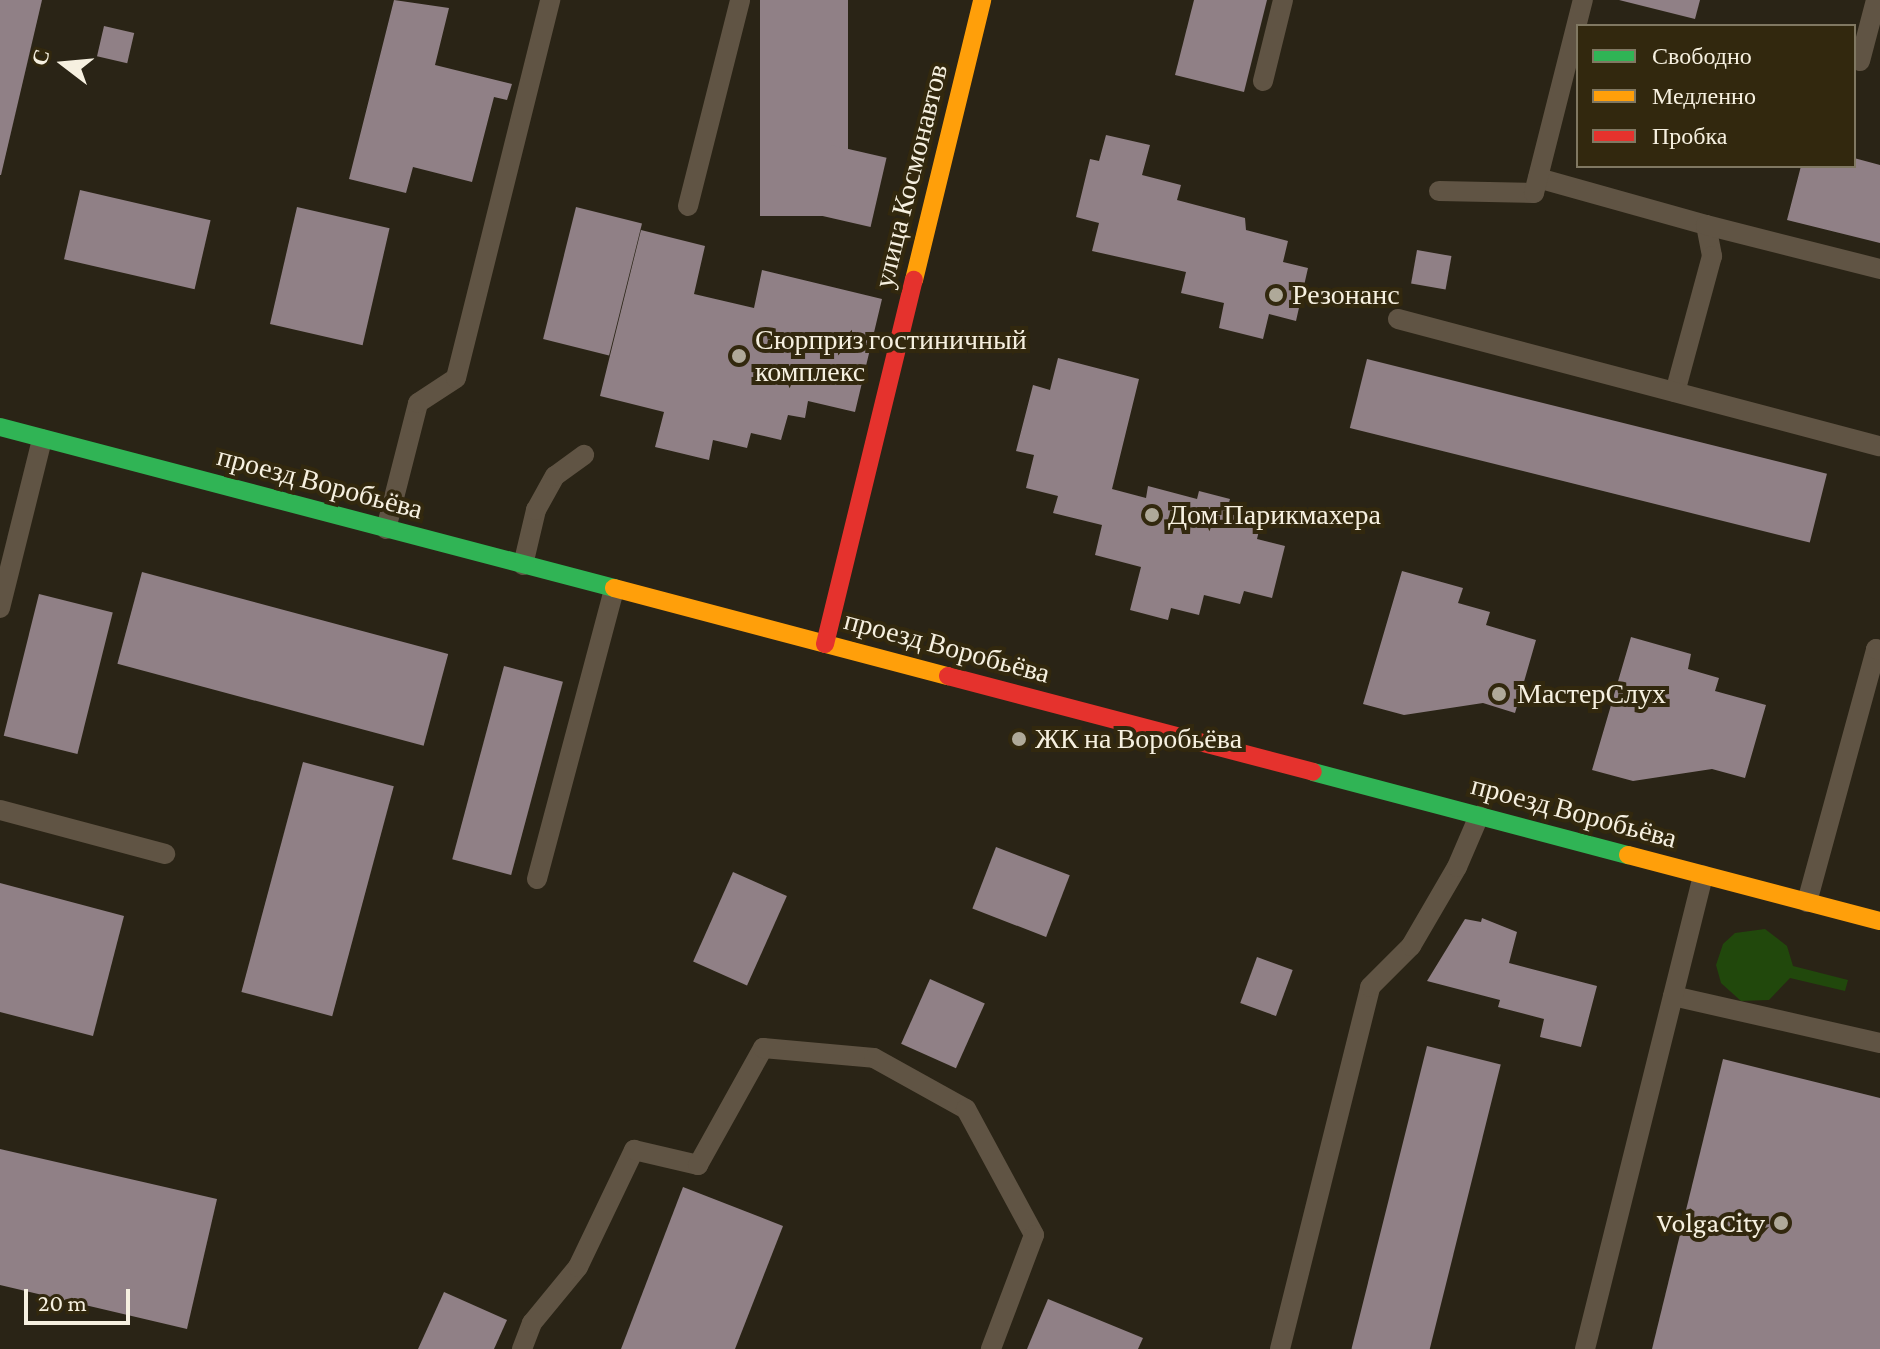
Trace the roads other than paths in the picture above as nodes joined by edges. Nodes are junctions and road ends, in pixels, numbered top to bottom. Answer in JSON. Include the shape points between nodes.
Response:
{"nodes":[{"id":1,"x":550,"y":0,"type":"edge"},
{"id":2,"x":740,"y":0,"type":"edge"},
{"id":3,"x":982,"y":0,"type":"edge"},
{"id":4,"x":1283,"y":0,"type":"edge"},
{"id":5,"x":1583,"y":0,"type":"edge"},
{"id":6,"x":1876,"y":0,"type":"edge"},
{"id":7,"x":1577,"y":24,"type":"edge"},
{"id":8,"x":1576,"y":28,"type":"edge"},
{"id":9,"x":1860,"y":61,"type":"dead end"},
{"id":10,"x":1263,"y":81,"type":"dead end"},
{"id":11,"x":1538,"y":178,"type":"junction"},
{"id":12,"x":1439,"y":191,"type":"dead end"},
{"id":13,"x":688,"y":206,"type":"dead end"},
{"id":14,"x":1706,"y":225,"type":"junction"},
{"id":15,"x":1880,"y":269,"type":"edge"},
{"id":16,"x":1398,"y":319,"type":"dead end"},
{"id":17,"x":1675,"y":392,"type":"junction"},
{"id":18,"x":0,"y":427,"type":"edge"},
{"id":19,"x":42,"y":439,"type":"junction"},
{"id":20,"x":1880,"y":446,"type":"edge"},
{"id":21,"x":584,"y":455,"type":"dead end"},
{"id":22,"x":386,"y":529,"type":"junction"},
{"id":23,"x":523,"y":565,"type":"junction"},
{"id":24,"x":614,"y":589,"type":"junction"},
{"id":25,"x":0,"y":608,"type":"edge"},
{"id":26,"x":825,"y":644,"type":"junction"},
{"id":27,"x":1879,"y":644,"type":"edge"},
{"id":28,"x":0,"y":810,"type":"edge"},
{"id":29,"x":1479,"y":816,"type":"junction"},
{"id":30,"x":165,"y":854,"type":"dead end"},
{"id":31,"x":1703,"y":875,"type":"junction"},
{"id":32,"x":537,"y":879,"type":"dead end"},
{"id":33,"x":1807,"y":902,"type":"junction"},
{"id":34,"x":1880,"y":921,"type":"edge"},
{"id":35,"x":1673,"y":996,"type":"junction"},
{"id":36,"x":1880,"y":1043,"type":"edge"},
{"id":37,"x":522,"y":1349,"type":"edge"},
{"id":38,"x":991,"y":1349,"type":"edge"},
{"id":39,"x":1280,"y":1349,"type":"edge"},
{"id":40,"x":1585,"y":1349,"type":"edge"}],
"edges":[{"from":1,"to":22,"type":"lane","via":[[456,378],[418,403]]},
{"from":2,"to":13,"type":"lane"},
{"from":3,"to":26,"type":"main road","name":"улица Космонавтов"},
{"from":4,"to":10,"type":"lane"},
{"from":5,"to":7,"type":"lane"},
{"from":6,"to":9,"type":"lane"},
{"from":8,"to":11,"type":"lane"},
{"from":11,"to":12,"type":"lane","via":[[1534,193]]},
{"from":11,"to":14,"type":"lane"},
{"from":14,"to":15,"type":"lane"},
{"from":14,"to":17,"type":"lane","via":[[1712,256]]},
{"from":16,"to":17,"type":"lane"},
{"from":17,"to":20,"type":"lane"},
{"from":18,"to":19,"type":"main road","name":"проезд Воробьёва"},
{"from":19,"to":22,"type":"main road","name":"проезд Воробьёва"},
{"from":19,"to":25,"type":"lane"},
{"from":21,"to":23,"type":"lane","via":[[555,476],[536,510]]},
{"from":22,"to":23,"type":"main road","name":"проезд Воробьёва"},
{"from":23,"to":24,"type":"main road","name":"проезд Воробьёва"},
{"from":24,"to":26,"type":"main road","name":"проезд Воробьёва"},
{"from":24,"to":32,"type":"lane"},
{"from":26,"to":29,"type":"main road","name":"проезд Воробьёва"},
{"from":27,"to":33,"type":"lane"},
{"from":28,"to":30,"type":"lane"},
{"from":29,"to":31,"type":"main road","name":"проезд Воробьёва"},
{"from":29,"to":39,"type":"lane","via":[[1457,867],[1411,946],[1370,987]]},
{"from":31,"to":33,"type":"main road","name":"проезд Воробьёва"},
{"from":31,"to":35,"type":"lane"},
{"from":33,"to":34,"type":"main road","name":"проезд Воробьёва"},
{"from":35,"to":36,"type":"lane"},
{"from":35,"to":40,"type":"lane"},
{"from":37,"to":38,"type":"lane","via":[[532,1323],[578,1267],[634,1150],[698,1165],[763,1048],[874,1058],[966,1109],[1034,1235]]}]}
